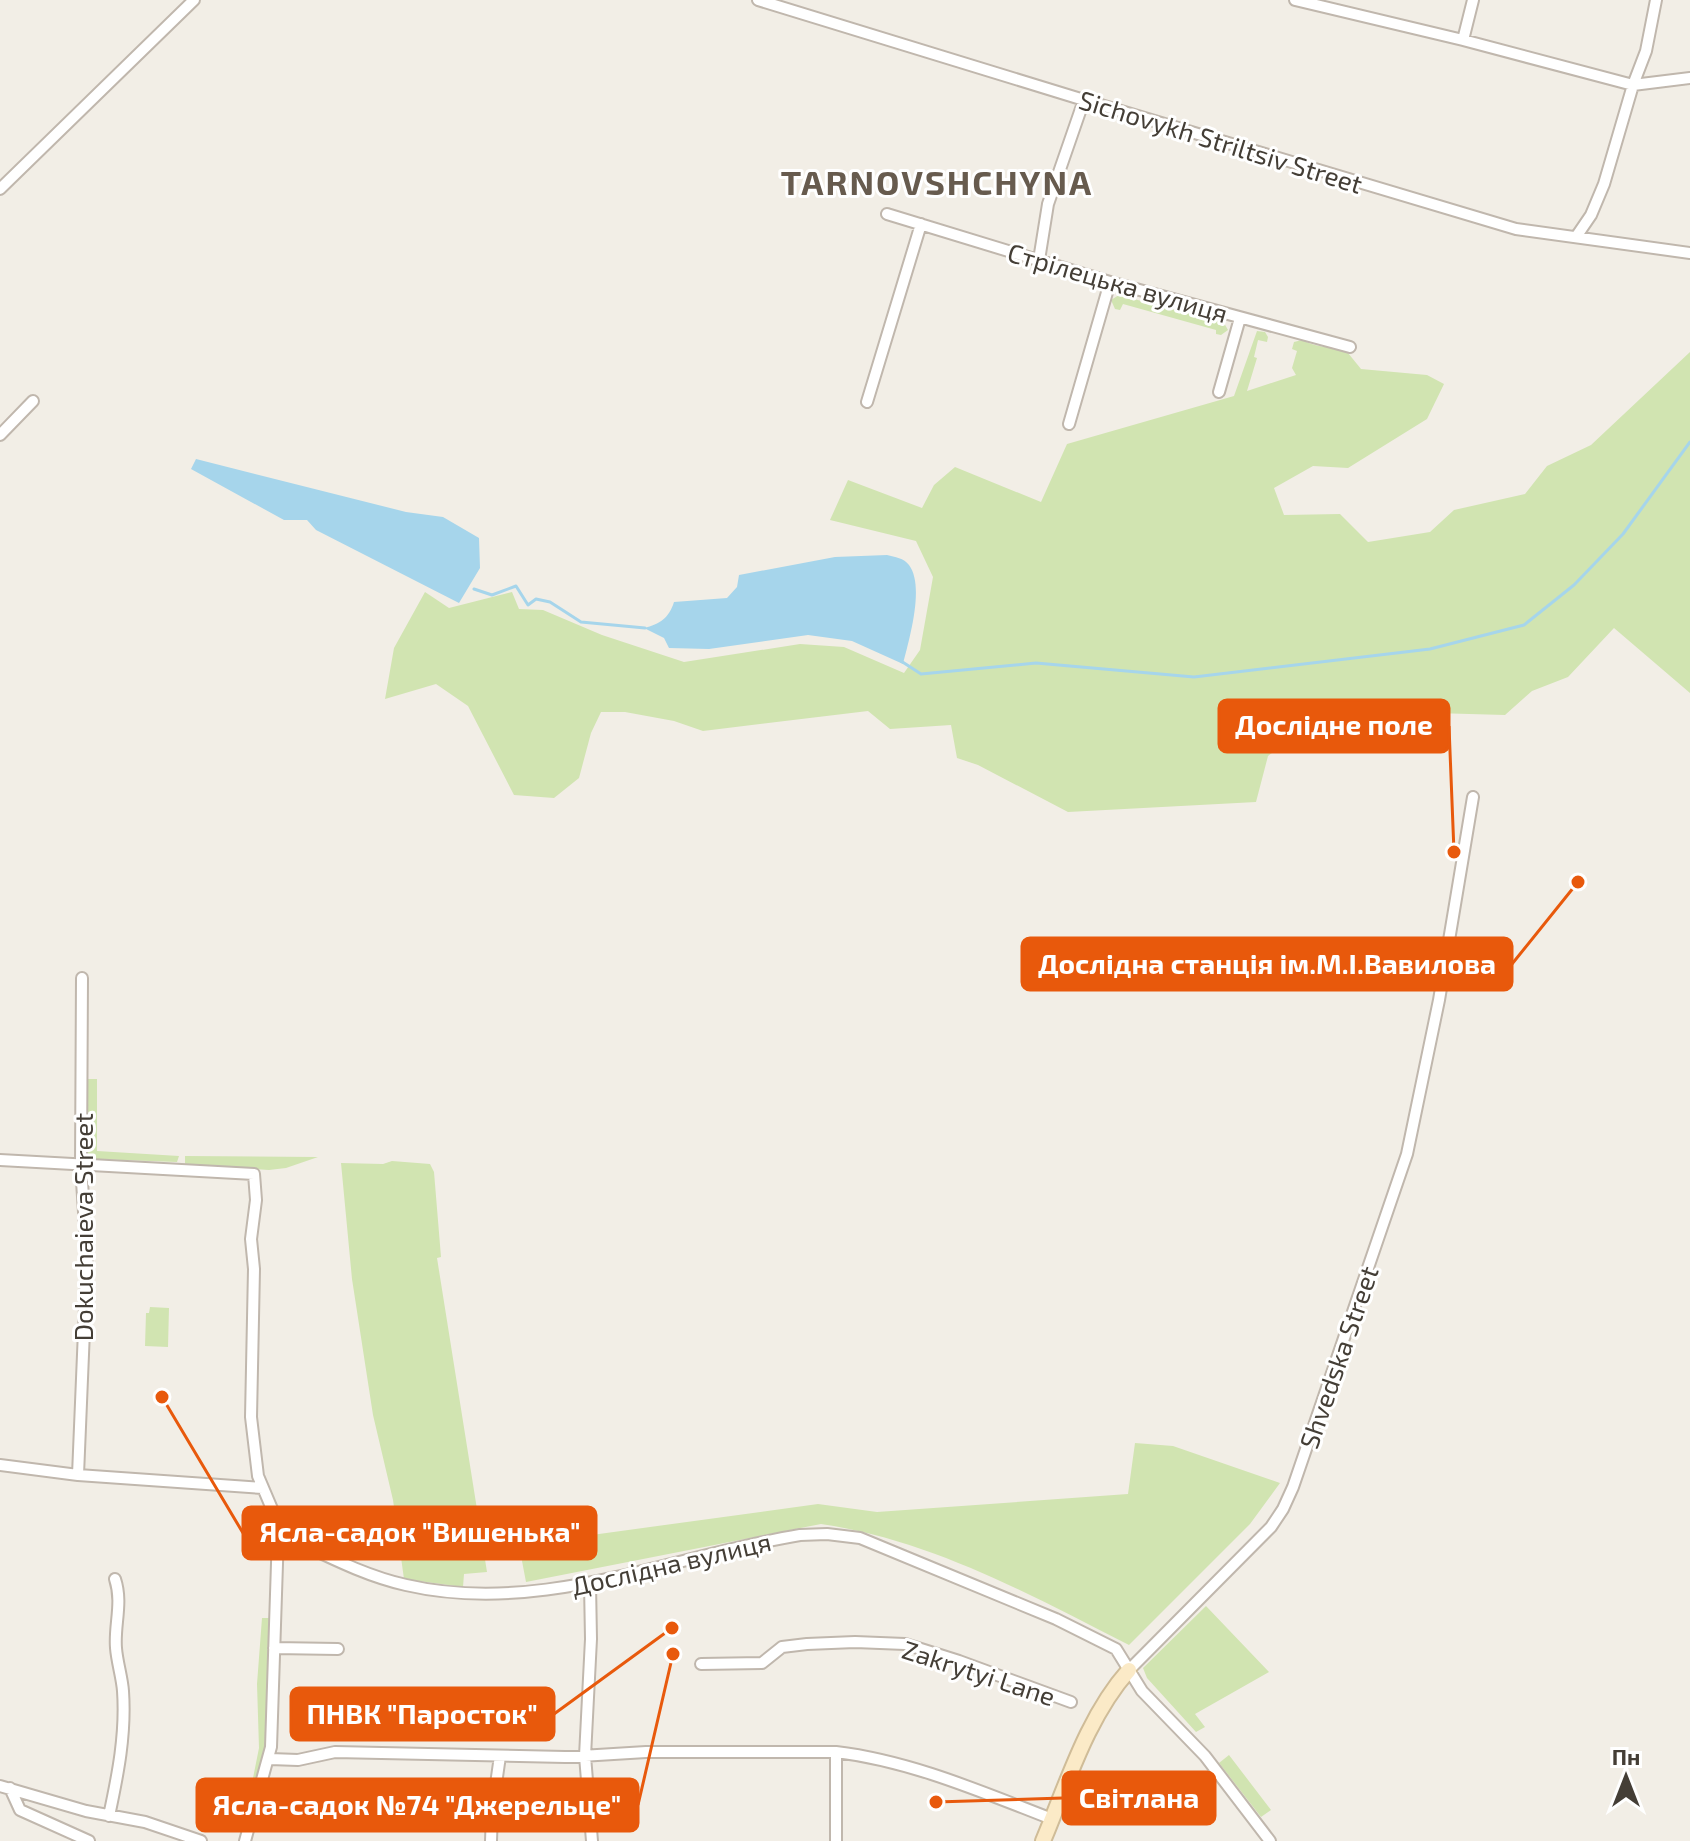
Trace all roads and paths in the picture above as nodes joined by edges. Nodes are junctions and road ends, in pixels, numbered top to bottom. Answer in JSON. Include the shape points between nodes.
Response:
{"nodes":[{"id":1,"x":194,"y":0,"type":"edge"},
{"id":2,"x":758,"y":0,"type":"edge"},
{"id":3,"x":1295,"y":0,"type":"edge"},
{"id":4,"x":1473,"y":0,"type":"edge"},
{"id":5,"x":1656,"y":0,"type":"edge"},
{"id":6,"x":1463,"y":40,"type":"junction"},
{"id":7,"x":1690,"y":78,"type":"edge"},
{"id":8,"x":1633,"y":85,"type":"junction"},
{"id":9,"x":1084,"y":100,"type":"junction"},
{"id":10,"x":0,"y":189,"type":"edge"},
{"id":11,"x":887,"y":214,"type":"dead end"},
{"id":12,"x":921,"y":224,"type":"junction"},
{"id":13,"x":1576,"y":237,"type":"junction"},
{"id":14,"x":1690,"y":253,"type":"edge"},
{"id":15,"x":1039,"y":260,"type":"junction"},
{"id":16,"x":1110,"y":282,"type":"junction"},
{"id":17,"x":1240,"y":318,"type":"junction"},
{"id":18,"x":1350,"y":347,"type":"dead end"},
{"id":19,"x":1219,"y":392,"type":"dead end"},
{"id":20,"x":33,"y":401,"type":"dead end"},
{"id":21,"x":867,"y":402,"type":"dead end"},
{"id":22,"x":1069,"y":424,"type":"dead end"},
{"id":23,"x":0,"y":435,"type":"edge"},
{"id":24,"x":1473,"y":797,"type":"dead end"},
{"id":25,"x":82,"y":978,"type":"dead end"},
{"id":26,"x":0,"y":1160,"type":"edge"},
{"id":27,"x":81,"y":1166,"type":"junction"},
{"id":28,"x":0,"y":1465,"type":"edge"},
{"id":29,"x":78,"y":1475,"type":"junction"},
{"id":30,"x":263,"y":1488,"type":"junction"},
{"id":31,"x":278,"y":1533,"type":"junction"},
{"id":32,"x":115,"y":1579,"type":"dead end"},
{"id":33,"x":590,"y":1584,"type":"junction"},
{"id":34,"x":274,"y":1648,"type":"junction"},
{"id":35,"x":338,"y":1649,"type":"dead end"},
{"id":36,"x":701,"y":1664,"type":"dead end"},
{"id":37,"x":1129,"y":1670,"type":"junction"},
{"id":38,"x":1071,"y":1702,"type":"dead end"},
{"id":39,"x":836,"y":1752,"type":"junction"},
{"id":40,"x":500,"y":1756,"type":"junction"},
{"id":41,"x":585,"y":1756,"type":"junction"},
{"id":42,"x":270,"y":1759,"type":"junction"},
{"id":43,"x":5,"y":1787,"type":"edge"},
{"id":44,"x":109,"y":1816,"type":"junction"},
{"id":45,"x":1052,"y":1819,"type":"junction"},
{"id":46,"x":89,"y":1841,"type":"edge"},
{"id":47,"x":201,"y":1841,"type":"edge"},
{"id":48,"x":245,"y":1841,"type":"edge"},
{"id":49,"x":491,"y":1841,"type":"edge"},
{"id":50,"x":592,"y":1841,"type":"edge"},
{"id":51,"x":836,"y":1841,"type":"edge"},
{"id":52,"x":1043,"y":1841,"type":"edge"},
{"id":53,"x":1270,"y":1841,"type":"edge"}],
"edges":[{"from":1,"to":10,"type":"street"},
{"from":2,"to":9,"type":"street","name":"Sichovykh Striltsiv Street"},
{"from":3,"to":6,"type":"street"},
{"from":4,"to":6,"type":"street"},
{"from":5,"to":8,"type":"street"},
{"from":6,"to":8,"type":"street"},
{"from":7,"to":8,"type":"street"},
{"from":8,"to":13,"type":"street","via":[[1604,184]]},
{"from":9,"to":13,"type":"street","name":"Sichovykh Striltsiv Street","via":[[1516,229]]},
{"from":9,"to":15,"type":"street","via":[[1048,204]]},
{"from":11,"to":12,"type":"street","name":"Стрілецька вулиця"},
{"from":12,"to":15,"type":"street","name":"Стрілецька вулиця"},
{"from":12,"to":21,"type":"street"},
{"from":13,"to":14,"type":"street","name":"Sichovykh Striltsiv Street"},
{"from":15,"to":16,"type":"street","name":"Стрілецька вулиця"},
{"from":16,"to":17,"type":"street","name":"Стрілецька вулиця"},
{"from":16,"to":22,"type":"street"},
{"from":17,"to":18,"type":"street","name":"Стрілецька вулиця"},
{"from":17,"to":19,"type":"street"},
{"from":20,"to":23,"type":"street"},
{"from":24,"to":37,"type":"street","name":"Shvedska Street","via":[[1407,1154],[1293,1487],[1271,1527]]},
{"from":25,"to":27,"type":"street","name":"Dokuchaieva Street"},
{"from":26,"to":27,"type":"street"},
{"from":27,"to":29,"type":"street","name":"Dokuchaieva Street","via":[[87,1258]]},
{"from":27,"to":30,"type":"street","via":[[254,1174],[250,1398]]},
{"from":28,"to":29,"type":"street"},
{"from":29,"to":30,"type":"street"},
{"from":30,"to":31,"type":"street"},
{"from":31,"to":33,"type":"street","name":"Дослідна вулиця","via":[[369,1574],[421,1588],[487,1593]]},
{"from":31,"to":34,"type":"street"},
{"from":32,"to":44,"type":"street","via":[[124,1729]]},
{"from":33,"to":37,"type":"street","name":"Дослідна вулиця","via":[[785,1538],[849,1536],[1085,1632],[1116,1649]]},
{"from":33,"to":41,"type":"street"},
{"from":34,"to":35,"type":"street"},
{"from":34,"to":42,"type":"street"},
{"from":36,"to":38,"type":"street","name":"Zakrytyi Lane","via":[[762,1663],[782,1647],[807,1644],[905,1644]]},
{"from":37,"to":45,"type":"street","name":"Shvedska Street","via":[[1089,1732]]},
{"from":37,"to":53,"type":"street","name":"Дослідна вулиця"},
{"from":39,"to":41,"type":"street"},
{"from":39,"to":45,"type":"street","via":[[928,1772]]},
{"from":39,"to":51,"type":"street"},
{"from":40,"to":41,"type":"street"},
{"from":40,"to":42,"type":"street","via":[[330,1752],[298,1760]]},
{"from":40,"to":49,"type":"street"},
{"from":41,"to":50,"type":"street"},
{"from":42,"to":48,"type":"street"},
{"from":43,"to":44,"type":"street"},
{"from":43,"to":46,"type":"street","via":[[20,1810]]},
{"from":44,"to":47,"type":"street"},
{"from":45,"to":52,"type":"street","name":"Shvedska Street"}]}
